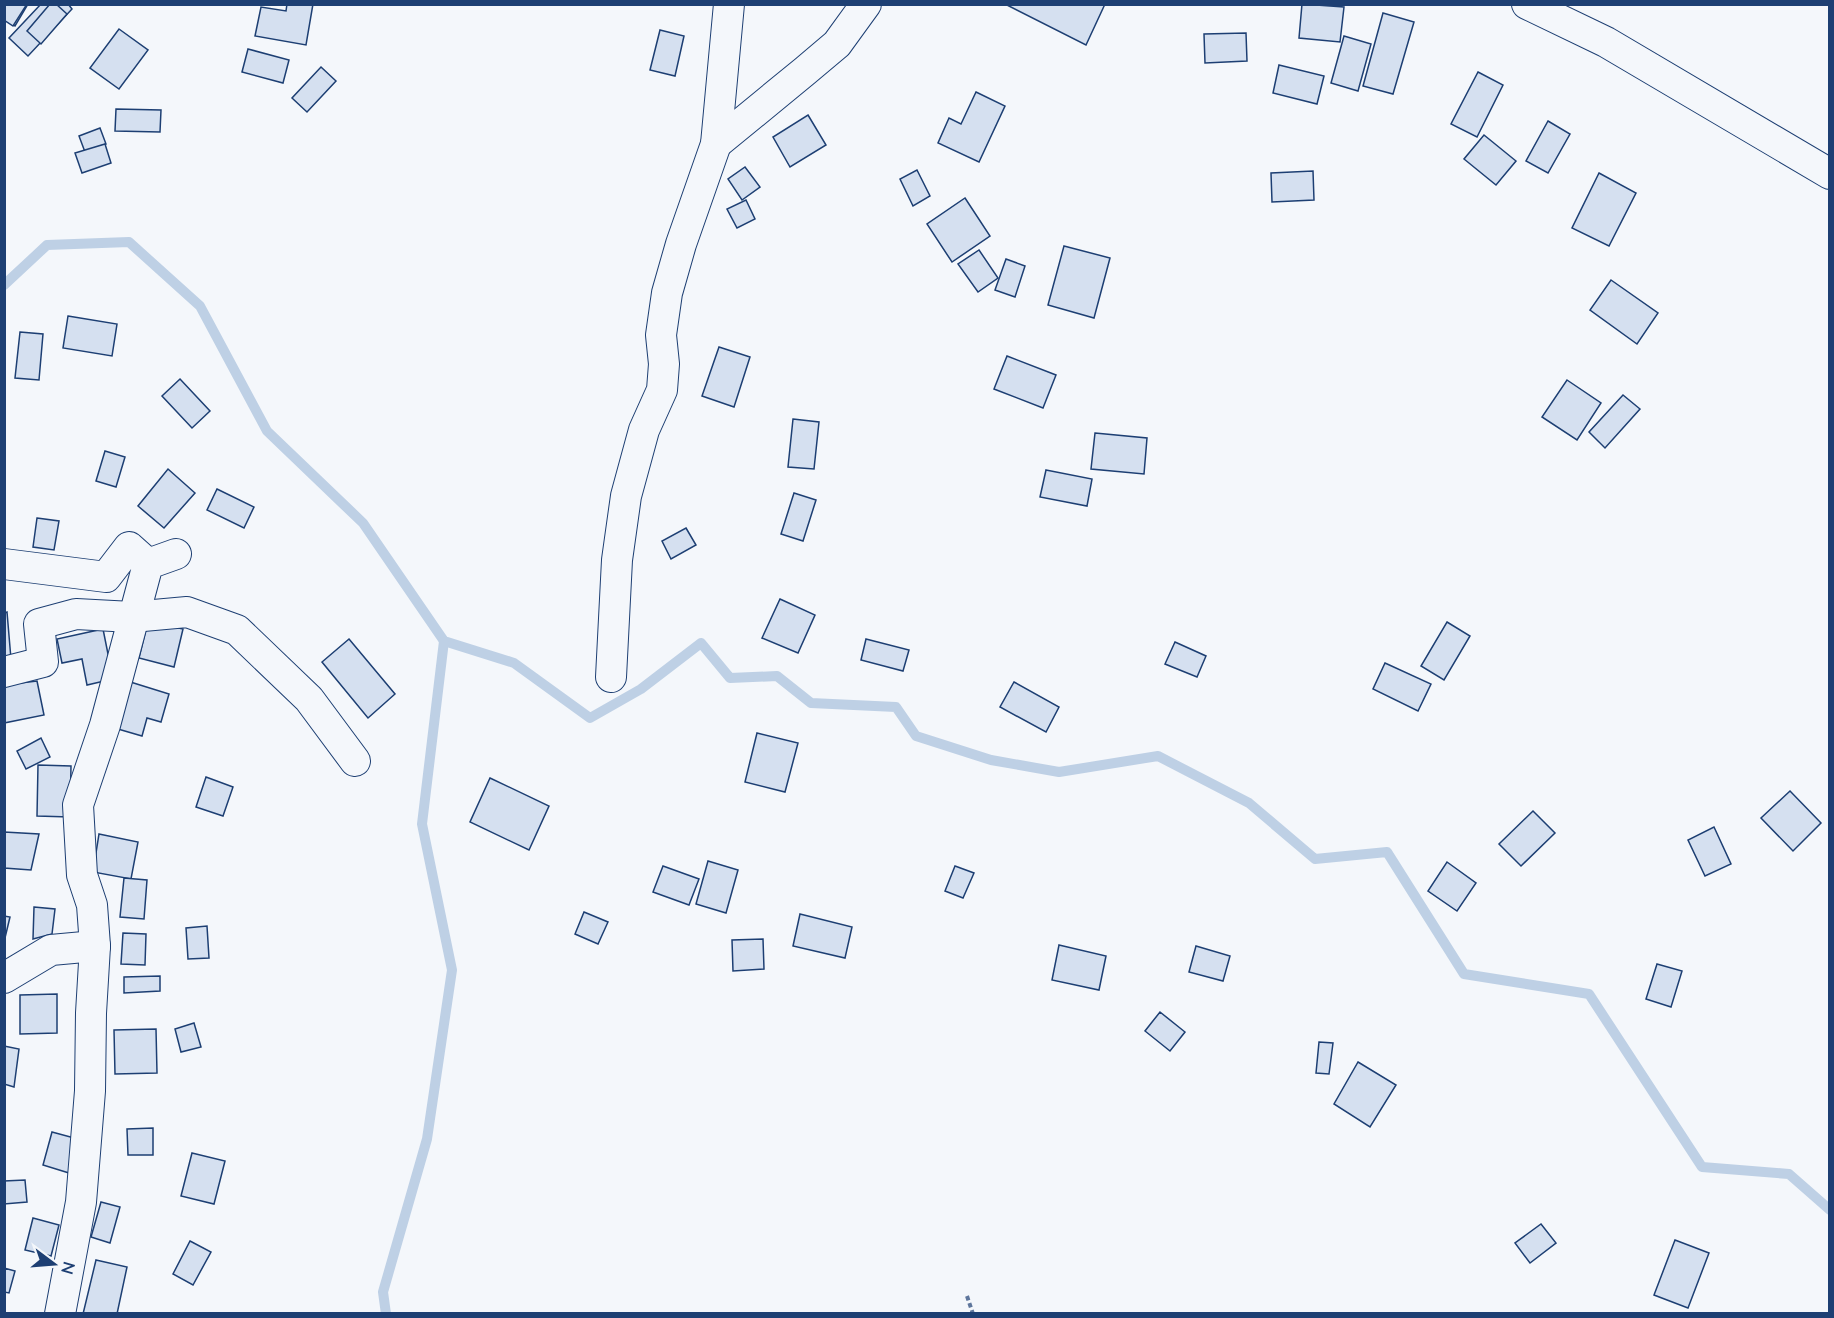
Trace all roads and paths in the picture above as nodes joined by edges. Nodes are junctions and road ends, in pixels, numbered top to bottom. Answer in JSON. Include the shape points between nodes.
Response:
{"nodes":[{"id":1,"x":729,"y":4,"type":"edge"},
{"id":2,"x":866,"y":4,"type":"edge"},
{"id":3,"x":1527,"y":4,"type":"edge"},
{"id":4,"x":716,"y":144,"type":"junction"},
{"id":5,"x":1830,"y":174,"type":"edge"},
{"id":6,"x":176,"y":554,"type":"dead end"},
{"id":7,"x":4,"y":564,"type":"edge"},
{"id":8,"x":147,"y":564,"type":"junction"},
{"id":9,"x":132,"y":617,"type":"junction"},
{"id":10,"x":4,"y":672,"type":"edge"},
{"id":11,"x":611,"y":677,"type":"dead end"},
{"id":12,"x":355,"y":761,"type":"dead end"},
{"id":13,"x":95,"y":946,"type":"junction"},
{"id":14,"x":4,"y":978,"type":"edge"},
{"id":15,"x":967,"y":1296,"type":"dead end"},
{"id":16,"x":60,"y":1314,"type":"edge"},
{"id":17,"x":973,"y":1314,"type":"edge"}],
"edges":[{"from":1,"to":4,"type":"street"},
{"from":2,"to":4,"type":"street","via":[[837,44]]},
{"from":3,"to":5,"type":"street","via":[[1606,42]]},
{"from":4,"to":11,"type":"street","via":[[667,293],[661,335],[662,390],[644,430],[626,496],[617,560]]},
{"from":6,"to":8,"type":"street"},
{"from":7,"to":8,"type":"street","via":[[106,577],[129,547]]},
{"from":8,"to":9,"type":"street"},
{"from":9,"to":10,"type":"street","via":[[76,614],[39,624],[43,662]]},
{"from":9,"to":12,"type":"street","via":[[188,612],[237,630],[309,699]]},
{"from":9,"to":13,"type":"street","via":[[105,724],[78,806],[82,875],[92,905]]},
{"from":13,"to":14,"type":"street","via":[[51,950]]},
{"from":13,"to":16,"type":"street","via":[[81,1202]]},
{"from":15,"to":17,"type":"path"}]}
